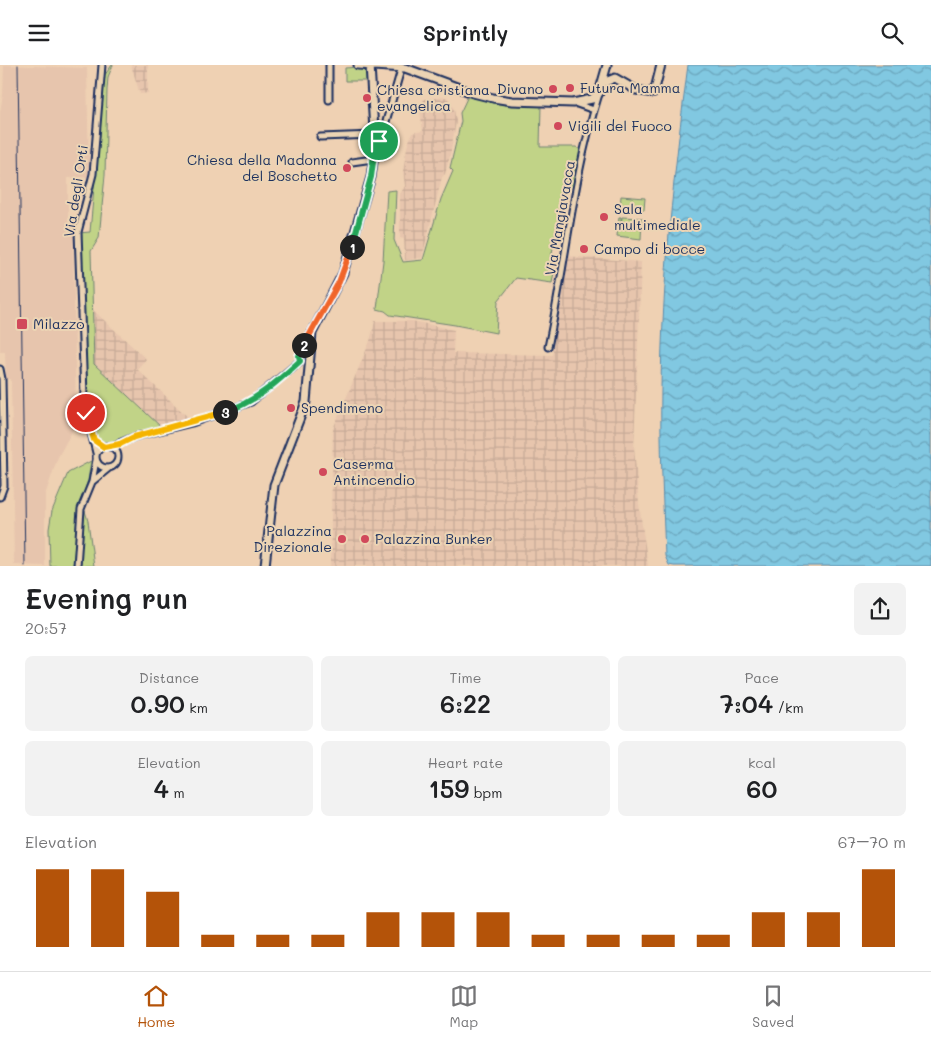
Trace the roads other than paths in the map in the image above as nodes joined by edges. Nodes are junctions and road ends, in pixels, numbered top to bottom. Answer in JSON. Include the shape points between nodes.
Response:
{"nodes":[{"id":1,"x":102,"y":65,"type":"edge"},
{"id":2,"x":329,"y":65,"type":"edge"},
{"id":3,"x":358,"y":65,"type":"edge"},
{"id":4,"x":370,"y":65,"type":"edge"},
{"id":5,"x":607,"y":65,"type":"edge"},
{"id":6,"x":661,"y":65,"type":"edge"},
{"id":7,"x":404,"y":69,"type":"edge"},
{"id":8,"x":603,"y":83,"type":"junction"},
{"id":9,"x":599,"y":93,"type":"junction"},
{"id":10,"x":329,"y":100,"type":"dead end"},
{"id":11,"x":573,"y":103,"type":"junction"},
{"id":12,"x":594,"y":110,"type":"junction"},
{"id":13,"x":375,"y":135,"type":"junction"},
{"id":14,"x":320,"y":137,"type":"dead end"},
{"id":15,"x":375,"y":147,"type":"junction"},
{"id":16,"x":373,"y":159,"type":"junction"},
{"id":17,"x":352,"y":162,"type":"dead end"},
{"id":18,"x":312,"y":333,"type":"junction"},
{"id":19,"x":548,"y":347,"type":"dead end"},
{"id":20,"x":300,"y":361,"type":"junction"},
{"id":21,"x":310,"y":368,"type":"junction"},
{"id":22,"x":0,"y":369,"type":"edge"},
{"id":23,"x":94,"y":440,"type":"junction"},
{"id":24,"x":125,"y":442,"type":"junction"},
{"id":25,"x":104,"y":447,"type":"junction"},
{"id":26,"x":110,"y":447,"type":"junction"},
{"id":27,"x":96,"y":453,"type":"junction"},
{"id":28,"x":117,"y":454,"type":"junction"},
{"id":29,"x":96,"y":460,"type":"junction"},
{"id":30,"x":110,"y":468,"type":"junction"},
{"id":31,"x":92,"y":482,"type":"junction"},
{"id":32,"x":0,"y":497,"type":"edge"},
{"id":33,"x":77,"y":566,"type":"edge"},
{"id":34,"x":267,"y":566,"type":"edge"}],
"edges":[{"from":1,"to":23,"type":"street","name":"Via degli Orti","via":[[93,174],[78,232],[84,395]]},
{"from":2,"to":10,"type":"street"},
{"from":3,"to":4,"type":"main road"},
{"from":4,"to":7,"type":"main road"},
{"from":4,"to":13,"type":"main road"},
{"from":5,"to":8,"type":"main road"},
{"from":6,"to":8,"type":"main road","via":[[654,93],[636,90],[616,78]]},
{"from":7,"to":11,"type":"main road","via":[[493,98]]},
{"from":7,"to":15,"type":"street"},
{"from":8,"to":9,"type":"main road"},
{"from":9,"to":11,"type":"main road","via":[[592,99]]},
{"from":9,"to":12,"type":"street","name":"Via Mangiavacca"},
{"from":11,"to":12,"type":"street"},
{"from":12,"to":19,"type":"street","name":"Via Mangiavacca","via":[[580,166]]},
{"from":13,"to":14,"type":"street"},
{"from":13,"to":15,"type":"main road"},
{"from":15,"to":16,"type":"main road"},
{"from":16,"to":17,"type":"street"},
{"from":16,"to":18,"type":"main road","via":[[346,267]]},
{"from":18,"to":20,"type":"street","via":[[301,351]]},
{"from":18,"to":21,"type":"main road"},
{"from":20,"to":21,"type":"street"},
{"from":20,"to":24,"type":"street","via":[[251,402]]},
{"from":21,"to":34,"type":"main road","via":[[304,412],[282,458],[274,485]]},
{"from":22,"to":32,"type":"street","via":[[4,486]]},
{"from":23,"to":25,"type":"street"},
{"from":23,"to":27,"type":"street","name":"Via degli Orti"},
{"from":24,"to":26,"type":"street"},
{"from":24,"to":28,"type":"street"},
{"from":25,"to":26,"type":"street"},
{"from":25,"to":27,"type":"street"},
{"from":26,"to":28,"type":"street"},
{"from":27,"to":29,"type":"street"},
{"from":28,"to":30,"type":"street","via":[[117,461]]},
{"from":29,"to":30,"type":"street","via":[[103,468]]},
{"from":29,"to":31,"type":"street"},
{"from":30,"to":31,"type":"street"},
{"from":31,"to":33,"type":"street","via":[[81,509]]}]}
